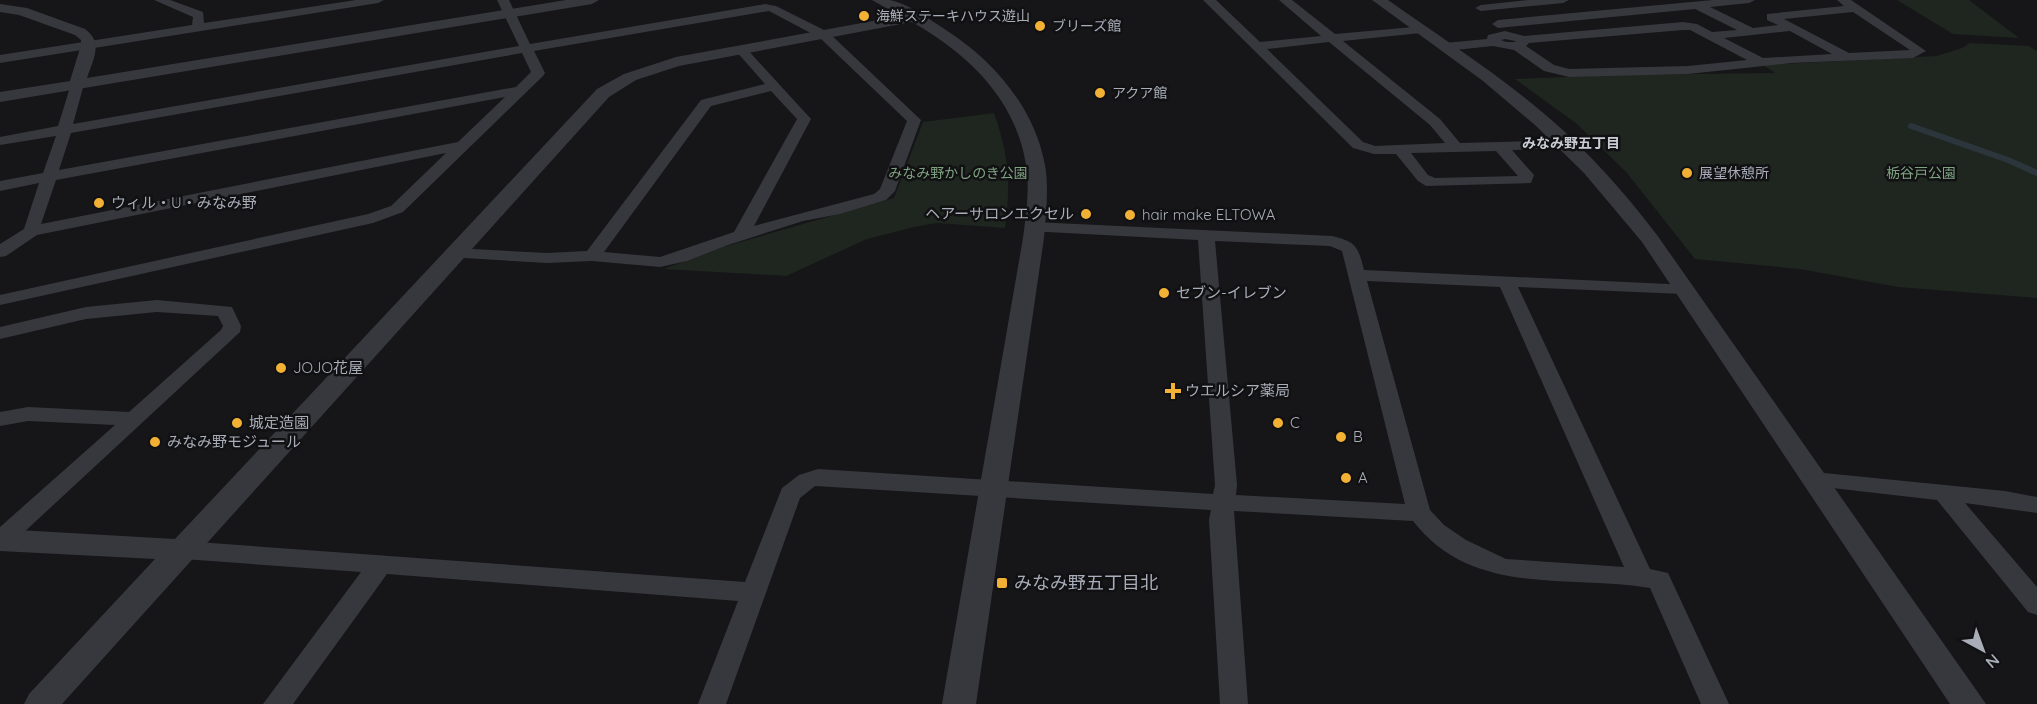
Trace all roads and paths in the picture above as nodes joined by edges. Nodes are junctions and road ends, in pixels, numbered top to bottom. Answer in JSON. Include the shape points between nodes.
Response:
{"nodes":[{"id":1,"x":163,"y":0,"type":"edge"},
{"id":2,"x":291,"y":0,"type":"edge"},
{"id":3,"x":378,"y":0,"type":"edge"},
{"id":4,"x":592,"y":0,"type":"edge"},
{"id":5,"x":879,"y":0,"type":"edge"},
{"id":6,"x":1209,"y":0,"type":"edge"},
{"id":7,"x":1285,"y":0,"type":"edge"},
{"id":8,"x":1379,"y":0,"type":"edge"},
{"id":9,"x":1467,"y":0,"type":"edge"},
{"id":10,"x":1563,"y":0,"type":"edge"},
{"id":11,"x":1749,"y":0,"type":"edge"},
{"id":12,"x":1843,"y":0,"type":"edge"},
{"id":13,"x":1693,"y":2,"type":"edge"},
{"id":14,"x":506,"y":7,"type":"edge"},
{"id":15,"x":0,"y":8,"type":"edge"},
{"id":16,"x":1481,"y":8,"type":"junction"},
{"id":17,"x":1856,"y":8,"type":"junction"},
{"id":18,"x":293,"y":13,"type":"junction"},
{"id":19,"x":916,"y":18,"type":"junction"},
{"id":20,"x":198,"y":27,"type":"junction"},
{"id":21,"x":1789,"y":28,"type":"junction"},
{"id":22,"x":1421,"y":29,"type":"junction"},
{"id":23,"x":1750,"y":32,"type":"junction"},
{"id":24,"x":824,"y":34,"type":"junction"},
{"id":25,"x":1499,"y":34,"type":"junction"},
{"id":26,"x":1711,"y":36,"type":"junction"},
{"id":27,"x":1332,"y":38,"type":"junction"},
{"id":28,"x":1519,"y":43,"type":"junction"},
{"id":29,"x":89,"y":45,"type":"junction"},
{"id":30,"x":1257,"y":46,"type":"junction"},
{"id":31,"x":1445,"y":47,"type":"junction"},
{"id":32,"x":528,"y":48,"type":"junction"},
{"id":33,"x":741,"y":50,"type":"junction"},
{"id":34,"x":1849,"y":57,"type":"junction"},
{"id":35,"x":0,"y":58,"type":"edge"},
{"id":36,"x":1761,"y":62,"type":"junction"},
{"id":37,"x":77,"y":84,"type":"junction"},
{"id":38,"x":775,"y":86,"type":"junction"},
{"id":39,"x":522,"y":90,"type":"junction"},
{"id":40,"x":0,"y":97,"type":"edge"},
{"id":41,"x":64,"y":130,"type":"junction"},
{"id":42,"x":0,"y":141,"type":"edge"},
{"id":43,"x":1567,"y":144,"type":"junction"},
{"id":44,"x":460,"y":146,"type":"junction"},
{"id":45,"x":1500,"y":146,"type":"junction"},
{"id":46,"x":1456,"y":147,"type":"junction"},
{"id":47,"x":1400,"y":149,"type":"junction"},
{"id":48,"x":51,"y":176,"type":"junction"},
{"id":49,"x":0,"y":186,"type":"edge"},
{"id":50,"x":1034,"y":227,"type":"junction"},
{"id":51,"x":32,"y":231,"type":"junction"},
{"id":52,"x":740,"y":236,"type":"junction"},
{"id":53,"x":1206,"y":236,"type":"junction"},
{"id":54,"x":0,"y":252,"type":"edge"},
{"id":55,"x":454,"y":253,"type":"junction"},
{"id":56,"x":592,"y":256,"type":"junction"},
{"id":57,"x":1355,"y":275,"type":"junction"},
{"id":58,"x":1506,"y":281,"type":"junction"},
{"id":59,"x":1684,"y":289,"type":"junction"},
{"id":60,"x":0,"y":300,"type":"edge"},
{"id":61,"x":0,"y":333,"type":"edge"},
{"id":62,"x":0,"y":419,"type":"edge"},
{"id":63,"x":134,"y":419,"type":"junction"},
{"id":64,"x":1814,"y":480,"type":"junction"},
{"id":65,"x":994,"y":488,"type":"junction"},
{"id":66,"x":1944,"y":493,"type":"junction"},
{"id":67,"x":1223,"y":502,"type":"junction"},
{"id":68,"x":2037,"y":505,"type":"edge"},
{"id":69,"x":1419,"y":513,"type":"junction"},
{"id":70,"x":0,"y":541,"type":"edge"},
{"id":71,"x":183,"y":550,"type":"junction"},
{"id":72,"x":381,"y":564,"type":"junction"},
{"id":73,"x":1641,"y":577,"type":"junction"},
{"id":74,"x":753,"y":592,"type":"junction"},
{"id":75,"x":2037,"y":605,"type":"edge"},
{"id":76,"x":41,"y":704,"type":"edge"},
{"id":77,"x":277,"y":704,"type":"edge"},
{"id":78,"x":712,"y":704,"type":"edge"},
{"id":79,"x":959,"y":704,"type":"edge"},
{"id":80,"x":1234,"y":704,"type":"edge"},
{"id":81,"x":1715,"y":704,"type":"edge"},
{"id":82,"x":1969,"y":704,"type":"edge"}],
"edges":[{"from":1,"to":20,"type":"street","via":[[199,15]]},
{"from":2,"to":18,"type":"street"},
{"from":3,"to":18,"type":"street"},
{"from":4,"to":14,"type":"street"},
{"from":5,"to":19,"type":"street"},
{"from":6,"to":30,"type":"street"},
{"from":7,"to":27,"type":"street"},
{"from":8,"to":22,"type":"street"},
{"from":9,"to":16,"type":"street"},
{"from":10,"to":16,"type":"street"},
{"from":11,"to":13,"type":"street"},
{"from":12,"to":17,"type":"street"},
{"from":13,"to":23,"type":"street"},
{"from":13,"to":25,"type":"street"},
{"from":14,"to":32,"type":"street"},
{"from":14,"to":37,"type":"street"},
{"from":15,"to":29,"type":"street","via":[[22,11],[80,33],[88,38]]},
{"from":16,"to":25,"type":"street"},
{"from":17,"to":21,"type":"street","via":[[1771,17]]},
{"from":17,"to":34,"type":"street","via":[[1920,51]]},
{"from":18,"to":20,"type":"street"},
{"from":19,"to":24,"type":"street"},
{"from":19,"to":50,"type":"street","via":[[963,48],[1010,96],[1034,156]]},
{"from":20,"to":29,"type":"street"},
{"from":21,"to":23,"type":"street"},
{"from":21,"to":34,"type":"street"},
{"from":22,"to":27,"type":"street"},
{"from":22,"to":31,"type":"street"},
{"from":23,"to":26,"type":"street"},
{"from":24,"to":32,"type":"street","via":[[765,7]]},
{"from":24,"to":33,"type":"street"},
{"from":24,"to":52,"type":"street","via":[[914,120],[887,191],[834,211]]},
{"from":25,"to":28,"type":"street"},
{"from":25,"to":31,"type":"street"},
{"from":26,"to":28,"type":"street","via":[[1693,27],[1678,26]]},
{"from":26,"to":36,"type":"street"},
{"from":27,"to":30,"type":"street"},
{"from":27,"to":46,"type":"street","via":[[1435,122]]},
{"from":28,"to":36,"type":"street","via":[[1549,68],[1562,72],[1688,70]]},
{"from":29,"to":35,"type":"street"},
{"from":29,"to":37,"type":"street"},
{"from":30,"to":47,"type":"street","via":[[1362,148]]},
{"from":31,"to":43,"type":"street","via":[[1523,105]]},
{"from":32,"to":39,"type":"street","via":[[538,73]]},
{"from":32,"to":41,"type":"street"},
{"from":33,"to":38,"type":"street"},
{"from":33,"to":55,"type":"street","via":[[659,67],[615,84],[594,101]]},
{"from":34,"to":36,"type":"street"},
{"from":37,"to":40,"type":"street"},
{"from":37,"to":41,"type":"street"},
{"from":38,"to":52,"type":"street","via":[[804,122]]},
{"from":38,"to":56,"type":"street","via":[[706,103]]},
{"from":39,"to":44,"type":"street"},
{"from":39,"to":48,"type":"street"},
{"from":41,"to":42,"type":"street"},
{"from":41,"to":48,"type":"street"},
{"from":43,"to":45,"type":"street"},
{"from":43,"to":59,"type":"street","via":[[1633,217]]},
{"from":44,"to":51,"type":"street"},
{"from":44,"to":60,"type":"street","via":[[398,209],[382,215]]},
{"from":45,"to":46,"type":"street"},
{"from":45,"to":47,"type":"street","via":[[1526,175],[1525,180],[1432,183],[1423,178]]},
{"from":46,"to":47,"type":"street"},
{"from":48,"to":49,"type":"street"},
{"from":48,"to":51,"type":"street"},
{"from":50,"to":53,"type":"street"},
{"from":50,"to":65,"type":"street"},
{"from":51,"to":54,"type":"street"},
{"from":52,"to":56,"type":"street","via":[[660,262]]},
{"from":53,"to":57,"type":"street","via":[[1340,243],[1350,250]]},
{"from":53,"to":67,"type":"street","via":[[1226,485]]},
{"from":55,"to":56,"type":"street"},
{"from":55,"to":71,"type":"street"},
{"from":57,"to":58,"type":"street"},
{"from":57,"to":69,"type":"street"},
{"from":58,"to":59,"type":"street"},
{"from":58,"to":73,"type":"street"},
{"from":59,"to":64,"type":"street"},
{"from":61,"to":63,"type":"street","via":[[73,315],[157,306],[225,311],[232,326],[230,332]]},
{"from":62,"to":63,"type":"street","via":[[28,414]]},
{"from":63,"to":70,"type":"street"},
{"from":64,"to":66,"type":"street"},
{"from":64,"to":82,"type":"street"},
{"from":65,"to":67,"type":"street"},
{"from":65,"to":74,"type":"street","via":[[819,477],[807,480],[790,494]]},
{"from":65,"to":79,"type":"street"},
{"from":66,"to":68,"type":"street"},
{"from":66,"to":75,"type":"street"},
{"from":67,"to":69,"type":"street"},
{"from":67,"to":80,"type":"street"},
{"from":69,"to":73,"type":"street","via":[[1428,526],[1483,561],[1505,568]]},
{"from":70,"to":71,"type":"street"},
{"from":71,"to":72,"type":"street"},
{"from":71,"to":76,"type":"street"},
{"from":72,"to":74,"type":"street"},
{"from":72,"to":77,"type":"street"},
{"from":73,"to":81,"type":"street","via":[[1659,580]]},
{"from":74,"to":78,"type":"street"}]}
